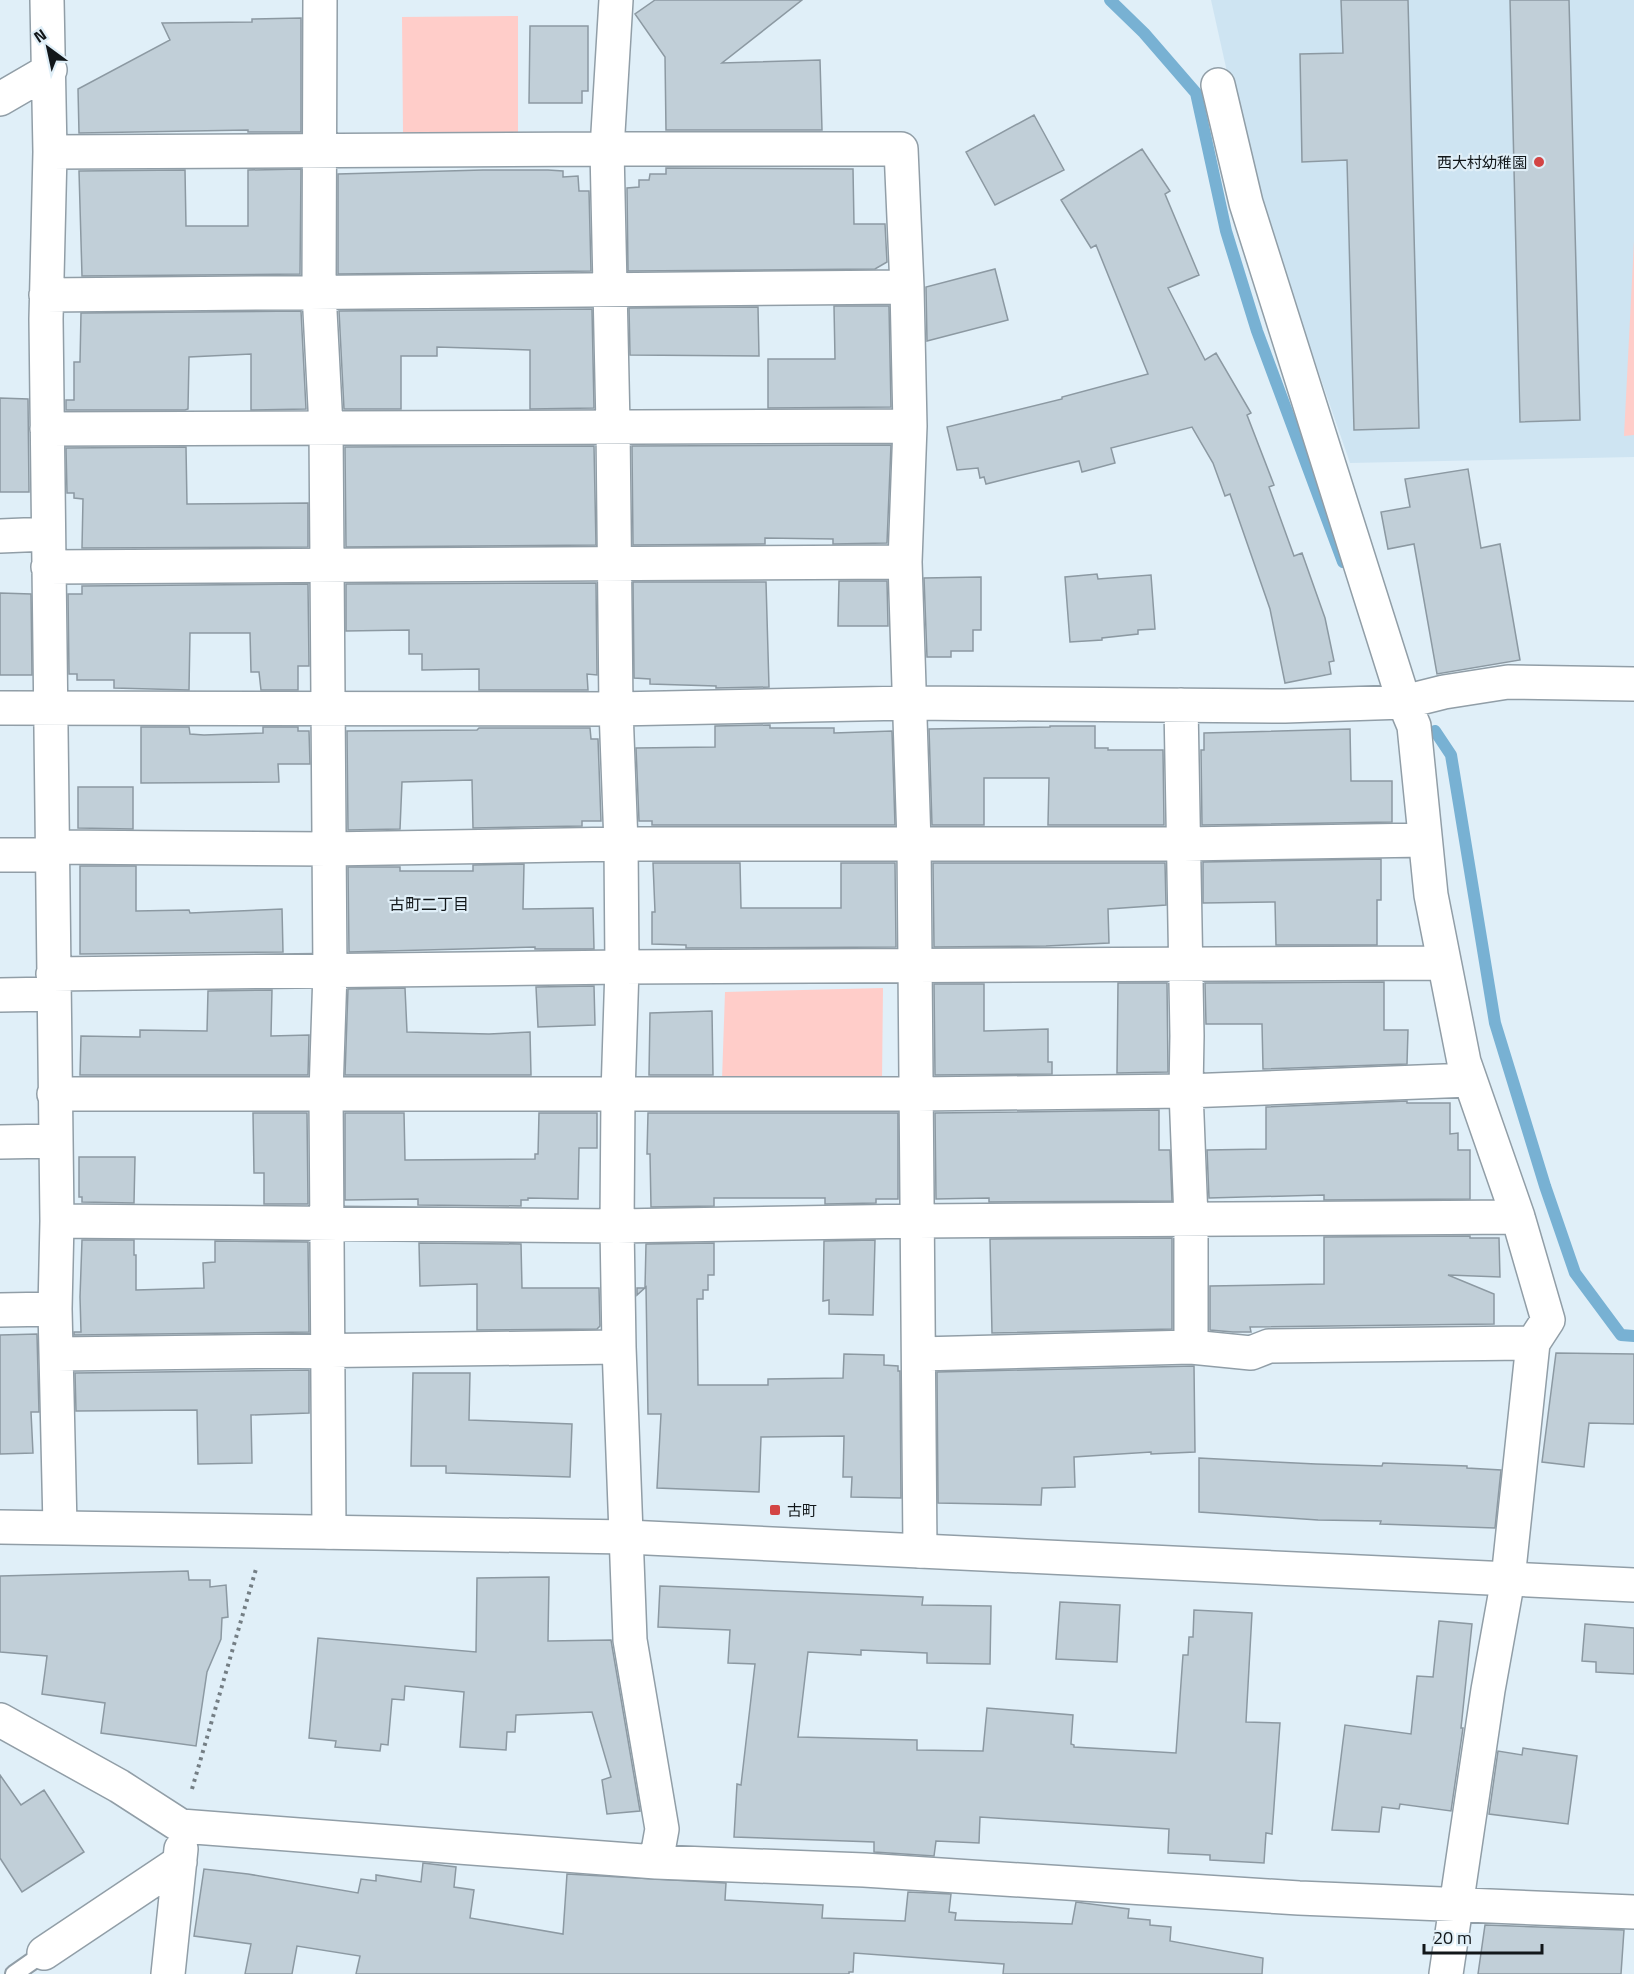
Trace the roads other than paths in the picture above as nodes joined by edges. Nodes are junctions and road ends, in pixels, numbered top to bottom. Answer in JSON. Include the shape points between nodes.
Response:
{"nodes":[{"id":1,"x":47,"y":0,"type":"edge"},
{"id":2,"x":320,"y":0,"type":"edge"},
{"id":3,"x":616,"y":0,"type":"edge"},
{"id":4,"x":50,"y":70,"type":"junction"},
{"id":5,"x":1218,"y":85,"type":"dead end"},
{"id":6,"x":0,"y":99,"type":"edge"},
{"id":7,"x":607,"y":149,"type":"junction"},
{"id":8,"x":320,"y":151,"type":"junction"},
{"id":9,"x":50,"y":152,"type":"junction"},
{"id":10,"x":907,"y":287,"type":"junction"},
{"id":11,"x":609,"y":289,"type":"junction"},
{"id":12,"x":319,"y":292,"type":"junction"},
{"id":13,"x":46,"y":295,"type":"junction"},
{"id":14,"x":614,"y":426,"type":"junction"},
{"id":15,"x":910,"y":426,"type":"junction"},
{"id":16,"x":326,"y":428,"type":"junction"},
{"id":17,"x":47,"y":429,"type":"junction"},
{"id":18,"x":48,"y":534,"type":"junction"},
{"id":19,"x":0,"y":536,"type":"edge"},
{"id":20,"x":905,"y":562,"type":"junction"},
{"id":21,"x":613,"y":564,"type":"junction"},
{"id":22,"x":327,"y":565,"type":"junction"},
{"id":23,"x":48,"y":567,"type":"junction"},
{"id":24,"x":1634,"y":684,"type":"edge"},
{"id":25,"x":1404,"y":702,"type":"junction"},
{"id":26,"x":908,"y":703,"type":"junction"},
{"id":27,"x":1181,"y":705,"type":"junction"},
{"id":28,"x":50,"y":707,"type":"junction"},
{"id":29,"x":0,"y":708,"type":"edge"},
{"id":30,"x":327,"y":708,"type":"junction"},
{"id":31,"x":616,"y":709,"type":"junction"},
{"id":32,"x":1425,"y":840,"type":"junction"},
{"id":33,"x":914,"y":843,"type":"junction"},
{"id":34,"x":621,"y":844,"type":"junction"},
{"id":35,"x":1184,"y":844,"type":"junction"},
{"id":36,"x":328,"y":849,"type":"junction"},
{"id":37,"x":53,"y":851,"type":"junction"},
{"id":38,"x":0,"y":855,"type":"edge"},
{"id":39,"x":1444,"y":963,"type":"junction"},
{"id":40,"x":1186,"y":964,"type":"junction"},
{"id":41,"x":914,"y":967,"type":"junction"},
{"id":42,"x":622,"y":968,"type":"junction"},
{"id":43,"x":330,"y":972,"type":"junction"},
{"id":44,"x":54,"y":984,"type":"junction"},
{"id":45,"x":0,"y":995,"type":"edge"},
{"id":46,"x":1470,"y":1080,"type":"junction"},
{"id":47,"x":1186,"y":1091,"type":"junction"},
{"id":48,"x":326,"y":1093,"type":"junction"},
{"id":49,"x":54,"y":1094,"type":"junction"},
{"id":50,"x":618,"y":1094,"type":"junction"},
{"id":51,"x":917,"y":1094,"type":"junction"},
{"id":52,"x":55,"y":1141,"type":"junction"},
{"id":53,"x":0,"y":1142,"type":"edge"},
{"id":54,"x":1518,"y":1217,"type":"junction"},
{"id":55,"x":1191,"y":1219,"type":"junction"},
{"id":56,"x":57,"y":1221,"type":"junction"},
{"id":57,"x":917,"y":1221,"type":"junction"},
{"id":58,"x":328,"y":1223,"type":"junction"},
{"id":59,"x":617,"y":1226,"type":"junction"},
{"id":60,"x":55,"y":1309,"type":"junction"},
{"id":61,"x":0,"y":1310,"type":"edge"},
{"id":62,"x":1533,"y":1343,"type":"junction"},
{"id":63,"x":619,"y":1347,"type":"junction"},
{"id":64,"x":1191,"y":1347,"type":"junction"},
{"id":65,"x":329,"y":1352,"type":"junction"},
{"id":66,"x":57,"y":1354,"type":"junction"},
{"id":67,"x":920,"y":1354,"type":"junction"},
{"id":68,"x":0,"y":1527,"type":"edge"},
{"id":69,"x":60,"y":1527,"type":"junction"},
{"id":70,"x":329,"y":1532,"type":"junction"},
{"id":71,"x":627,"y":1537,"type":"junction"},
{"id":72,"x":920,"y":1551,"type":"junction"},
{"id":73,"x":1508,"y":1579,"type":"junction"},
{"id":74,"x":1634,"y":1586,"type":"edge"},
{"id":75,"x":0,"y":1720,"type":"edge"},
{"id":76,"x":181,"y":1826,"type":"junction"},
{"id":77,"x":180,"y":1862,"type":"junction"},
{"id":78,"x":656,"y":1862,"type":"junction"},
{"id":79,"x":1455,"y":1906,"type":"junction"},
{"id":80,"x":1634,"y":1912,"type":"edge"},
{"id":81,"x":44,"y":1953,"type":"joint"},
{"id":82,"x":14,"y":1974,"type":"edge"},
{"id":83,"x":168,"y":1974,"type":"edge"},
{"id":84,"x":1446,"y":1974,"type":"edge"}],
"edges":[{"from":1,"to":4,"type":"street"},
{"from":2,"to":8,"type":"street"},
{"from":3,"to":7,"type":"street"},
{"from":4,"to":6,"type":"street"},
{"from":4,"to":9,"type":"street"},
{"from":5,"to":25,"type":"street","via":[[1246,203]]},
{"from":7,"to":8,"type":"street"},
{"from":7,"to":10,"type":"street","via":[[901,149]]},
{"from":7,"to":11,"type":"street"},
{"from":8,"to":9,"type":"street"},
{"from":8,"to":12,"type":"street"},
{"from":9,"to":13,"type":"street"},
{"from":10,"to":11,"type":"street"},
{"from":10,"to":15,"type":"street"},
{"from":11,"to":12,"type":"street"},
{"from":11,"to":14,"type":"street"},
{"from":12,"to":13,"type":"street"},
{"from":12,"to":16,"type":"street"},
{"from":13,"to":17,"type":"street"},
{"from":14,"to":15,"type":"street"},
{"from":14,"to":16,"type":"street"},
{"from":14,"to":21,"type":"street"},
{"from":15,"to":20,"type":"street"},
{"from":16,"to":17,"type":"street"},
{"from":16,"to":22,"type":"street"},
{"from":17,"to":18,"type":"street"},
{"from":18,"to":19,"type":"street"},
{"from":18,"to":23,"type":"street"},
{"from":20,"to":21,"type":"street"},
{"from":20,"to":26,"type":"street"},
{"from":21,"to":22,"type":"street"},
{"from":21,"to":31,"type":"street"},
{"from":22,"to":23,"type":"street"},
{"from":22,"to":30,"type":"street"},
{"from":23,"to":28,"type":"street"},
{"from":24,"to":25,"type":"street","via":[[1508,682]]},
{"from":25,"to":27,"type":"street"},
{"from":25,"to":32,"type":"street","via":[[1414,726]]},
{"from":26,"to":27,"type":"street"},
{"from":26,"to":31,"type":"street"},
{"from":26,"to":33,"type":"street"},
{"from":27,"to":35,"type":"street"},
{"from":28,"to":29,"type":"street"},
{"from":28,"to":30,"type":"street"},
{"from":28,"to":37,"type":"street"},
{"from":30,"to":31,"type":"street"},
{"from":30,"to":36,"type":"street"},
{"from":31,"to":34,"type":"street"},
{"from":32,"to":35,"type":"street"},
{"from":32,"to":39,"type":"street"},
{"from":33,"to":34,"type":"street"},
{"from":33,"to":35,"type":"street"},
{"from":33,"to":41,"type":"street"},
{"from":34,"to":36,"type":"street"},
{"from":34,"to":42,"type":"street"},
{"from":35,"to":40,"type":"street"},
{"from":36,"to":37,"type":"street"},
{"from":36,"to":43,"type":"street"},
{"from":37,"to":38,"type":"street"},
{"from":37,"to":44,"type":"street"},
{"from":39,"to":40,"type":"street"},
{"from":39,"to":46,"type":"street"},
{"from":40,"to":41,"type":"street"},
{"from":40,"to":47,"type":"street"},
{"from":41,"to":42,"type":"street"},
{"from":41,"to":51,"type":"street"},
{"from":42,"to":43,"type":"street"},
{"from":42,"to":50,"type":"street"},
{"from":43,"to":44,"type":"street"},
{"from":43,"to":48,"type":"street"},
{"from":44,"to":45,"type":"street"},
{"from":44,"to":49,"type":"street"},
{"from":46,"to":47,"type":"street"},
{"from":46,"to":54,"type":"street"},
{"from":47,"to":51,"type":"street"},
{"from":47,"to":55,"type":"street"},
{"from":48,"to":49,"type":"street"},
{"from":48,"to":50,"type":"street"},
{"from":48,"to":58,"type":"street"},
{"from":49,"to":52,"type":"street"},
{"from":50,"to":51,"type":"street"},
{"from":50,"to":59,"type":"street"},
{"from":51,"to":57,"type":"street"},
{"from":52,"to":53,"type":"street"},
{"from":52,"to":56,"type":"street"},
{"from":54,"to":55,"type":"street"},
{"from":54,"to":62,"type":"street","via":[[1548,1320]]},
{"from":55,"to":57,"type":"street"},
{"from":55,"to":64,"type":"street"},
{"from":56,"to":58,"type":"street"},
{"from":56,"to":60,"type":"street"},
{"from":57,"to":59,"type":"street"},
{"from":57,"to":67,"type":"street"},
{"from":58,"to":59,"type":"street"},
{"from":58,"to":65,"type":"street"},
{"from":59,"to":63,"type":"street"},
{"from":60,"to":61,"type":"street"},
{"from":60,"to":66,"type":"street"},
{"from":62,"to":64,"type":"street","via":[[1269,1346],[1251,1353]]},
{"from":62,"to":73,"type":"street"},
{"from":63,"to":65,"type":"street"},
{"from":63,"to":71,"type":"street"},
{"from":64,"to":67,"type":"street"},
{"from":65,"to":66,"type":"street"},
{"from":65,"to":70,"type":"street"},
{"from":66,"to":69,"type":"street"},
{"from":67,"to":72,"type":"street"},
{"from":68,"to":69,"type":"street"},
{"from":69,"to":70,"type":"street"},
{"from":70,"to":71,"type":"street"},
{"from":71,"to":72,"type":"street"},
{"from":71,"to":78,"type":"street","via":[[630,1640],[662,1829]]},
{"from":72,"to":73,"type":"street"},
{"from":73,"to":74,"type":"street"},
{"from":73,"to":79,"type":"street"},
{"from":75,"to":76,"type":"street","via":[[119,1786]]},
{"from":76,"to":77,"type":"street"},
{"from":76,"to":78,"type":"street"},
{"from":77,"to":81,"type":"street"},
{"from":77,"to":83,"type":"street"},
{"from":78,"to":79,"type":"street","via":[[864,1870]]},
{"from":79,"to":80,"type":"street"},
{"from":79,"to":84,"type":"street"},
{"from":81,"to":82,"type":"lane"}]}
